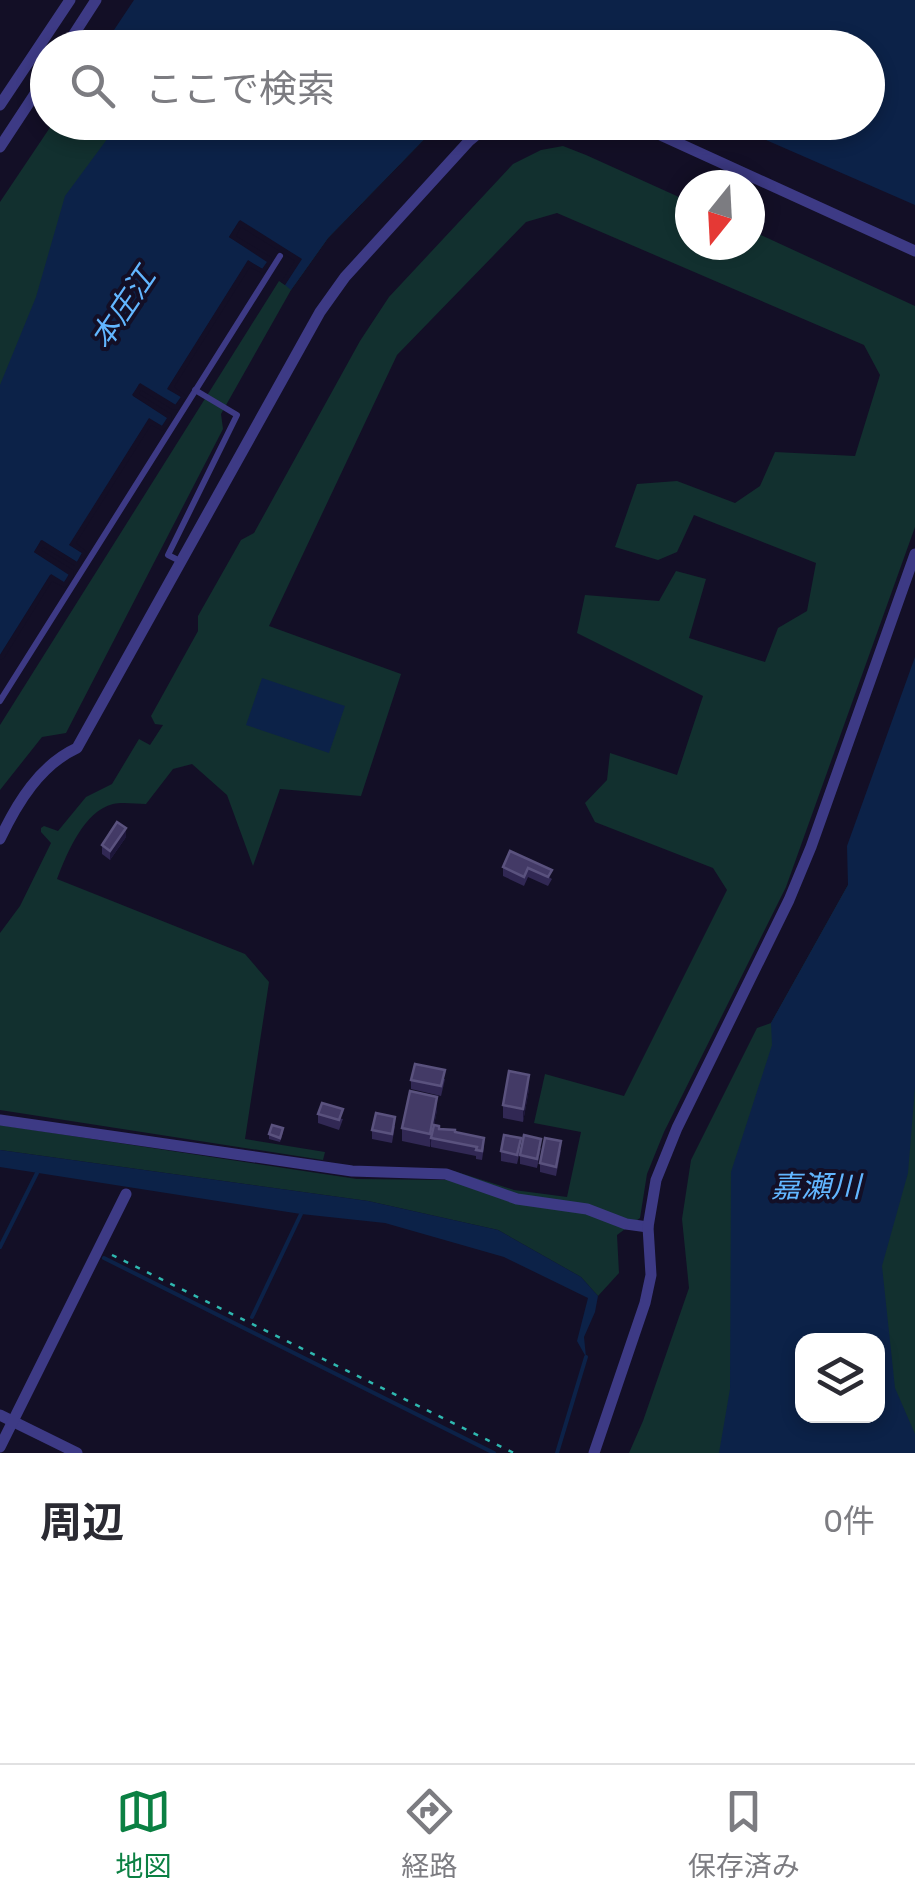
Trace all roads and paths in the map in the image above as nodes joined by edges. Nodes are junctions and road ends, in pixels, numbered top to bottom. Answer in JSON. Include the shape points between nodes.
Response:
{"nodes":[{"id":1,"x":70,"y":0,"type":"edge"},
{"id":2,"x":96,"y":0,"type":"edge"},
{"id":3,"x":50,"y":30,"type":"edge"},
{"id":4,"x":77,"y":30,"type":"edge"},
{"id":5,"x":30,"y":60,"type":"edge"},
{"id":6,"x":30,"y":101,"type":"edge"},
{"id":7,"x":0,"y":105,"type":"edge"},
{"id":8,"x":470,"y":140,"type":"edge"},
{"id":9,"x":671,"y":140,"type":"edge"},
{"id":10,"x":0,"y":147,"type":"edge"},
{"id":11,"x":915,"y":251,"type":"edge"},
{"id":12,"x":280,"y":256,"type":"dead end"},
{"id":13,"x":195,"y":390,"type":"junction"},
{"id":14,"x":915,"y":554,"type":"edge"},
{"id":15,"x":176,"y":559,"type":"dead end"},
{"id":16,"x":0,"y":701,"type":"edge"},
{"id":17,"x":0,"y":838,"type":"edge"},
{"id":18,"x":0,"y":1120,"type":"edge"},
{"id":19,"x":126,"y":1194,"type":"dead end"},
{"id":20,"x":648,"y":1228,"type":"junction"},
{"id":21,"x":99,"y":1248,"type":"junction"},
{"id":22,"x":0,"y":1415,"type":"edge"},
{"id":23,"x":13,"y":1421,"type":"junction"},
{"id":24,"x":0,"y":1446,"type":"edge"},
{"id":25,"x":76,"y":1453,"type":"edge"},
{"id":26,"x":514,"y":1453,"type":"edge"},
{"id":27,"x":594,"y":1453,"type":"edge"}],
"edges":[{"from":1,"to":3,"type":"street"},
{"from":2,"to":4,"type":"street"},
{"from":5,"to":7,"type":"street"},
{"from":6,"to":10,"type":"street"},
{"from":8,"to":17,"type":"street","via":[[328,300],[77,748],[38,777]]},
{"from":9,"to":11,"type":"street"},
{"from":12,"to":13,"type":"lane"},
{"from":13,"to":15,"type":"lane","via":[[237,415],[168,555]]},
{"from":13,"to":16,"type":"lane"},
{"from":14,"to":20,"type":"street","via":[[811,847],[676,1128],[656,1180]]},
{"from":18,"to":20,"type":"street","via":[[352,1170],[446,1174],[518,1199],[587,1209]]},
{"from":19,"to":21,"type":"street"},
{"from":20,"to":27,"type":"street","via":[[645,1304]]},
{"from":21,"to":23,"type":"street"},
{"from":21,"to":26,"type":"path"},
{"from":22,"to":23,"type":"street"},
{"from":23,"to":24,"type":"street"},
{"from":23,"to":25,"type":"street"}]}
